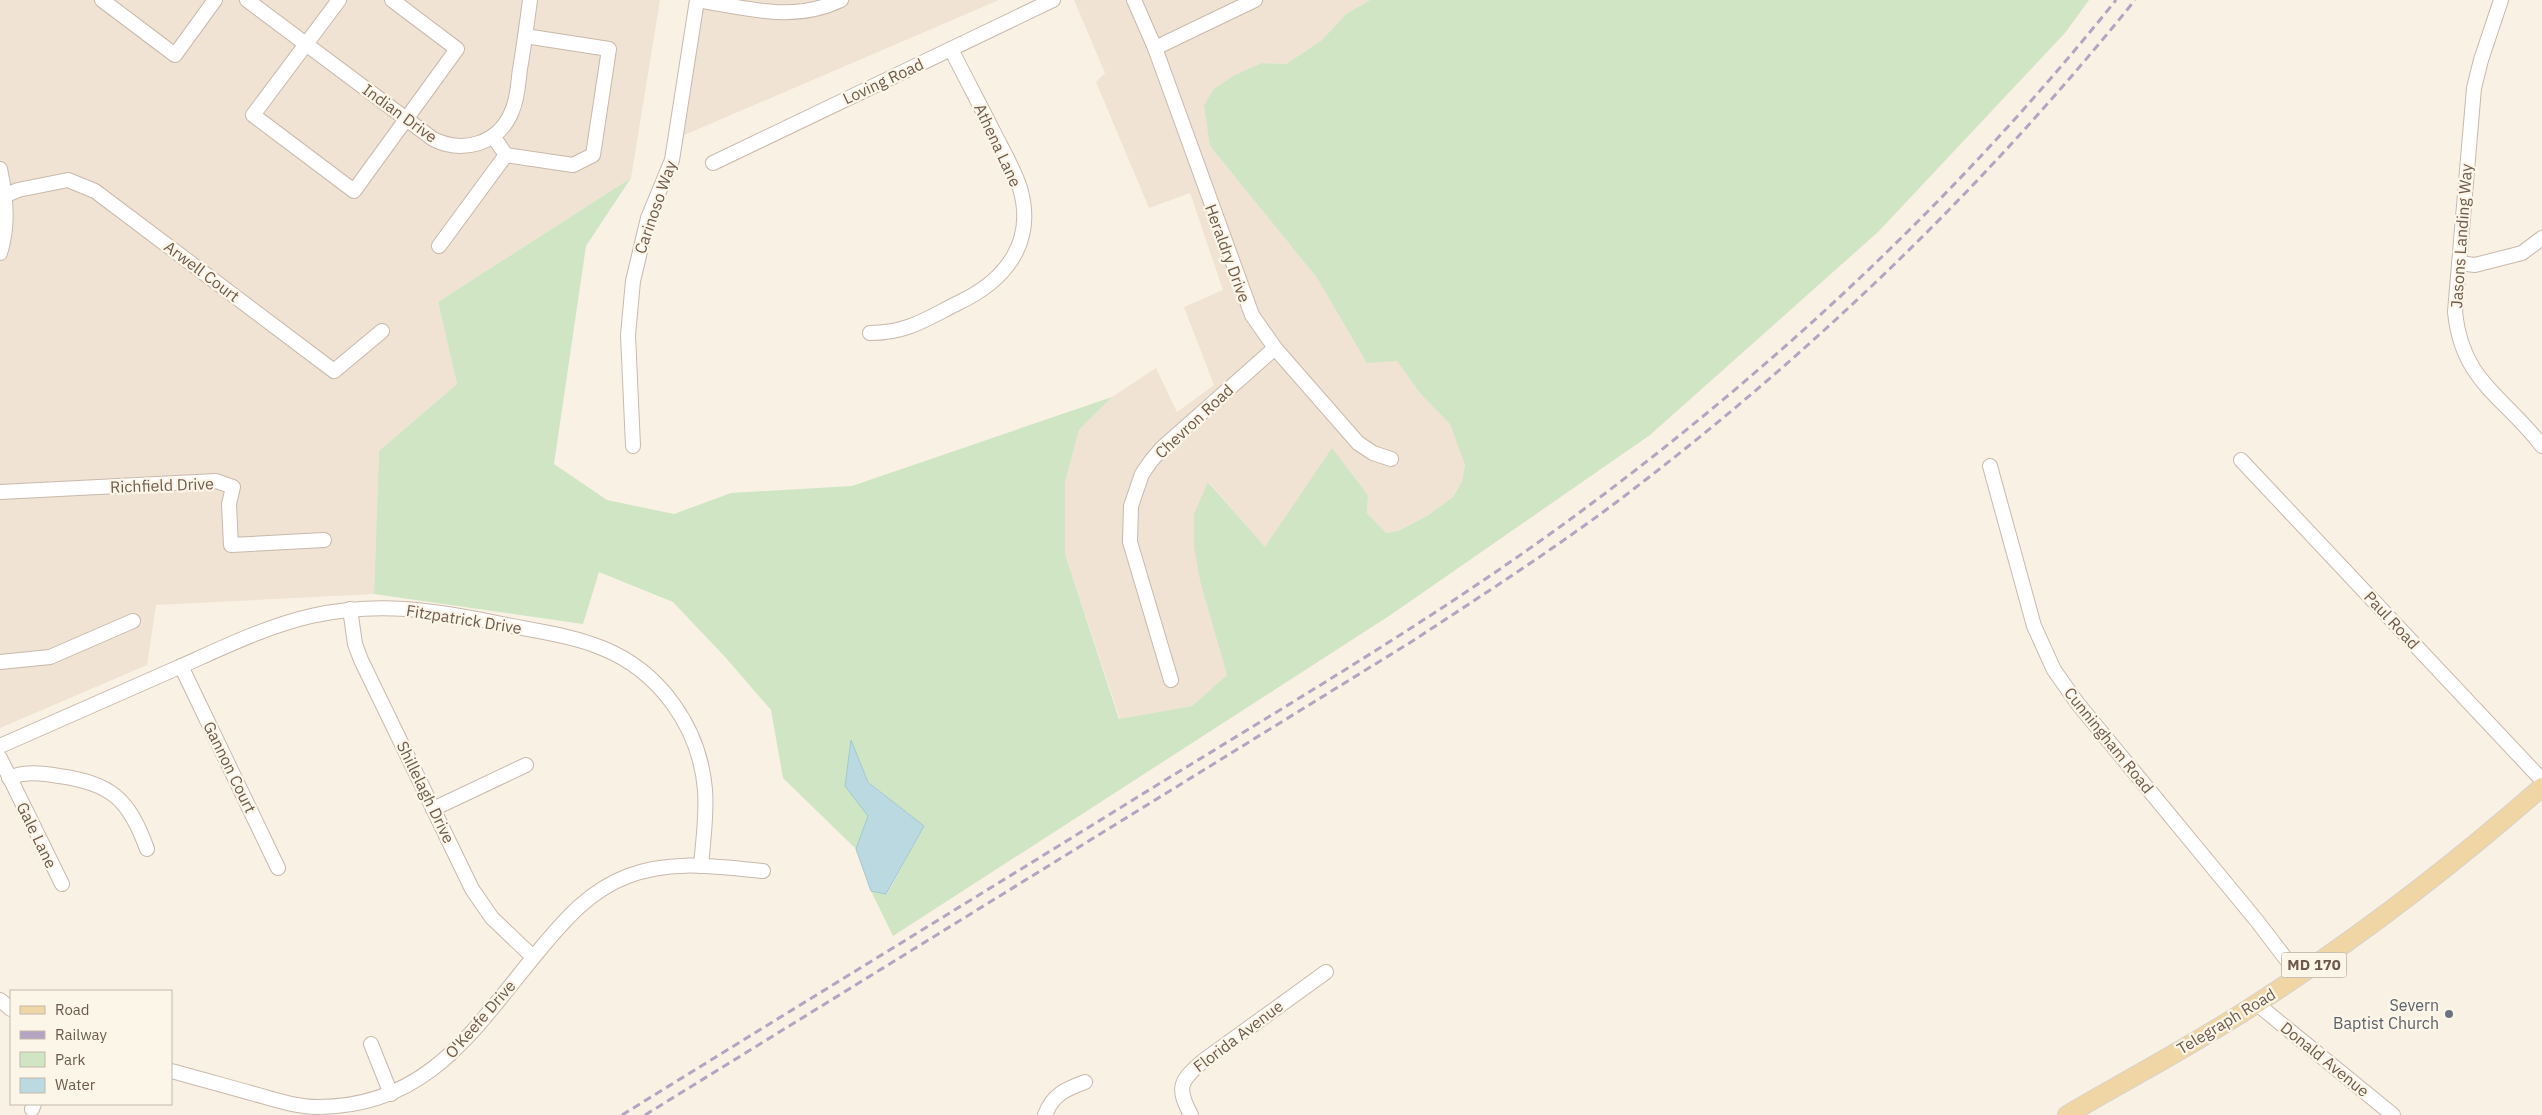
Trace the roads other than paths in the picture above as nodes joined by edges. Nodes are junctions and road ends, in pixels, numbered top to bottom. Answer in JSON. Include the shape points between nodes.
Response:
{"nodes":[{"id":1,"x":102,"y":0,"type":"edge"},
{"id":2,"x":215,"y":0,"type":"edge"},
{"id":3,"x":247,"y":0,"type":"edge"},
{"id":4,"x":339,"y":0,"type":"edge"},
{"id":5,"x":392,"y":0,"type":"edge"},
{"id":6,"x":530,"y":0,"type":"edge"},
{"id":7,"x":697,"y":0,"type":"edge"},
{"id":8,"x":841,"y":0,"type":"edge"},
{"id":9,"x":1053,"y":0,"type":"edge"},
{"id":10,"x":1134,"y":0,"type":"edge"},
{"id":11,"x":1255,"y":0,"type":"edge"},
{"id":12,"x":2501,"y":0,"type":"edge"},
{"id":13,"x":525,"y":36,"type":"junction"},
{"id":14,"x":306,"y":44,"type":"junction"},
{"id":15,"x":1155,"y":48,"type":"junction"},
{"id":16,"x":951,"y":49,"type":"junction"},
{"id":17,"x":406,"y":119,"type":"junction"},
{"id":18,"x":492,"y":136,"type":"junction"},
{"id":19,"x":506,"y":155,"type":"junction"},
{"id":20,"x":713,"y":163,"type":"dead end"},
{"id":21,"x":0,"y":169,"type":"edge"},
{"id":22,"x":6,"y":195,"type":"junction"},
{"id":23,"x":2542,"y":238,"type":"edge"},
{"id":24,"x":439,"y":246,"type":"dead end"},
{"id":25,"x":0,"y":252,"type":"edge"},
{"id":26,"x":2459,"y":263,"type":"junction"},
{"id":27,"x":382,"y":331,"type":"dead end"},
{"id":28,"x":870,"y":333,"type":"dead end"},
{"id":29,"x":1275,"y":348,"type":"junction"},
{"id":30,"x":633,"y":446,"type":"dead end"},
{"id":31,"x":2542,"y":446,"type":"edge"},
{"id":32,"x":1390,"y":459,"type":"dead end"},
{"id":33,"x":2241,"y":460,"type":"dead end"},
{"id":34,"x":1990,"y":466,"type":"dead end"},
{"id":35,"x":0,"y":492,"type":"edge"},
{"id":36,"x":324,"y":540,"type":"dead end"},
{"id":37,"x":350,"y":610,"type":"junction"},
{"id":38,"x":133,"y":621,"type":"dead end"},
{"id":39,"x":0,"y":662,"type":"edge"},
{"id":40,"x":181,"y":666,"type":"junction"},
{"id":41,"x":1172,"y":680,"type":"dead end"},
{"id":42,"x":0,"y":746,"type":"edge"},
{"id":43,"x":0,"y":758,"type":"edge"},
{"id":44,"x":526,"y":765,"type":"dead end"},
{"id":45,"x":9,"y":778,"type":"junction"},
{"id":46,"x":2542,"y":780,"type":"edge"},
{"id":47,"x":2542,"y":787,"type":"edge"},
{"id":48,"x":433,"y":809,"type":"junction"},
{"id":49,"x":147,"y":849,"type":"dead end"},
{"id":50,"x":701,"y":866,"type":"junction"},
{"id":51,"x":278,"y":868,"type":"dead end"},
{"id":52,"x":763,"y":871,"type":"dead end"},
{"id":53,"x":62,"y":884,"type":"dead end"},
{"id":54,"x":534,"y":957,"type":"junction"},
{"id":55,"x":1326,"y":972,"type":"dead end"},
{"id":56,"x":2298,"y":976,"type":"junction"},
{"id":57,"x":0,"y":1000,"type":"edge"},
{"id":58,"x":2257,"y":1004,"type":"junction"},
{"id":59,"x":10,"y":1008,"type":"edge"},
{"id":60,"x":371,"y":1044,"type":"dead end"},
{"id":61,"x":172,"y":1071,"type":"edge"},
{"id":62,"x":1085,"y":1082,"type":"dead end"},
{"id":63,"x":391,"y":1094,"type":"junction"},
{"id":64,"x":1045,"y":1115,"type":"edge"},
{"id":65,"x":1191,"y":1115,"type":"edge"},
{"id":66,"x":2067,"y":1115,"type":"edge"},
{"id":67,"x":2393,"y":1115,"type":"edge"}],
"edges":[{"from":1,"to":2,"type":"street","via":[[175,55]]},
{"from":3,"to":14,"type":"street","name":"Indian Drive"},
{"from":4,"to":14,"type":"street"},
{"from":5,"to":17,"type":"street","via":[[458,49]]},
{"from":6,"to":13,"type":"street","name":"Indian Drive"},
{"from":7,"to":8,"type":"street","via":[[803,13]]},
{"from":7,"to":30,"type":"street","name":"Carinoso Way","via":[[672,160],[648,218],[632,281],[628,335]]},
{"from":9,"to":16,"type":"street","name":"Loving Road"},
{"from":10,"to":15,"type":"street","name":"Heraldry Drive"},
{"from":11,"to":15,"type":"street"},
{"from":12,"to":26,"type":"street","name":"Jasons Landing Way","via":[[2474,88]]},
{"from":13,"to":18,"type":"street","name":"Indian Drive","via":[[513,110],[501,129]]},
{"from":13,"to":19,"type":"street","via":[[608,48],[593,155],[573,165]]},
{"from":14,"to":17,"type":"street","name":"Indian Drive"},
{"from":14,"to":17,"type":"street","via":[[253,115],[354,191]]},
{"from":15,"to":29,"type":"street","name":"Heraldry Drive","via":[[1244,298]]},
{"from":16,"to":20,"type":"street","name":"Loving Road"},
{"from":16,"to":28,"type":"street","name":"Athena Lane","via":[[1020,188],[1024,217],[1020,240],[1004,272],[974,296],[901,330]]},
{"from":17,"to":18,"type":"street","name":"Indian Drive","via":[[444,144],[470,146]]},
{"from":18,"to":19,"type":"street"},
{"from":19,"to":24,"type":"street"},
{"from":21,"to":22,"type":"street"},
{"from":22,"to":25,"type":"street"},
{"from":22,"to":27,"type":"street","name":"Arwell Court","via":[[68,180],[95,191],[334,371]]},
{"from":23,"to":26,"type":"street","via":[[2522,253],[2475,264]]},
{"from":26,"to":31,"type":"street","name":"Jasons Landing Way","via":[[2455,312],[2460,344],[2466,358],[2475,373]]},
{"from":29,"to":32,"type":"street","name":"Heraldry Drive","via":[[1358,443]]},
{"from":29,"to":41,"type":"street","name":"Chevron Road","via":[[1162,448],[1142,474],[1135,490],[1128,523],[1130,542]]},
{"from":33,"to":46,"type":"street","name":"Paul Road"},
{"from":34,"to":56,"type":"street","name":"Cunningham Road","via":[[2034,626],[2054,670]]},
{"from":35,"to":36,"type":"street","name":"Richfield Drive","via":[[216,481],[232,487],[229,504],[231,545]]},
{"from":37,"to":40,"type":"street","name":"Fitzpatrick Drive","via":[[266,629]]},
{"from":37,"to":48,"type":"street","name":"Shillelagh Drive","via":[[361,660]]},
{"from":37,"to":50,"type":"street","name":"Fitzpatrick Drive","via":[[417,608],[447,612],[589,643],[635,666],[676,708],[699,755],[705,803]]},
{"from":38,"to":39,"type":"street","via":[[50,657]]},
{"from":40,"to":42,"type":"street","name":"Fitzpatrick Drive"},
{"from":40,"to":51,"type":"street","name":"Gannon Court"},
{"from":43,"to":45,"type":"street","name":"Gale Lane"},
{"from":44,"to":48,"type":"street"},
{"from":45,"to":49,"type":"street","via":[[25,773],[54,775],[103,786],[122,801],[137,824]]},
{"from":45,"to":53,"type":"street","name":"Gale Lane"},
{"from":47,"to":56,"type":"main road","name":"Telegraph Road","number":"MD 170","via":[[2444,871]]},
{"from":48,"to":54,"type":"street","name":"Shillelagh Drive","via":[[481,904],[505,932]]},
{"from":50,"to":52,"type":"street","name":"O'Keefe Drive"},
{"from":50,"to":54,"type":"street","name":"O'Keefe Drive","via":[[654,868],[615,882],[578,906]]},
{"from":54,"to":63,"type":"street","name":"O'Keefe Drive","via":[[449,1056],[424,1077]]},
{"from":55,"to":65,"type":"street","name":"Florida Avenue","via":[[1185,1077],[1181,1094]]},
{"from":56,"to":58,"type":"main road","name":"Telegraph Road","number":"MD 170"},
{"from":57,"to":59,"type":"street"},
{"from":58,"to":66,"type":"main road","name":"Telegraph Road","number":"MD 170"},
{"from":58,"to":67,"type":"street","name":"Donald Avenue"},
{"from":60,"to":63,"type":"street"},
{"from":61,"to":63,"type":"street","name":"O'Keefe Drive","via":[[276,1100],[316,1107],[358,1104]]},
{"from":62,"to":64,"type":"street","via":[[1062,1091]]}]}
